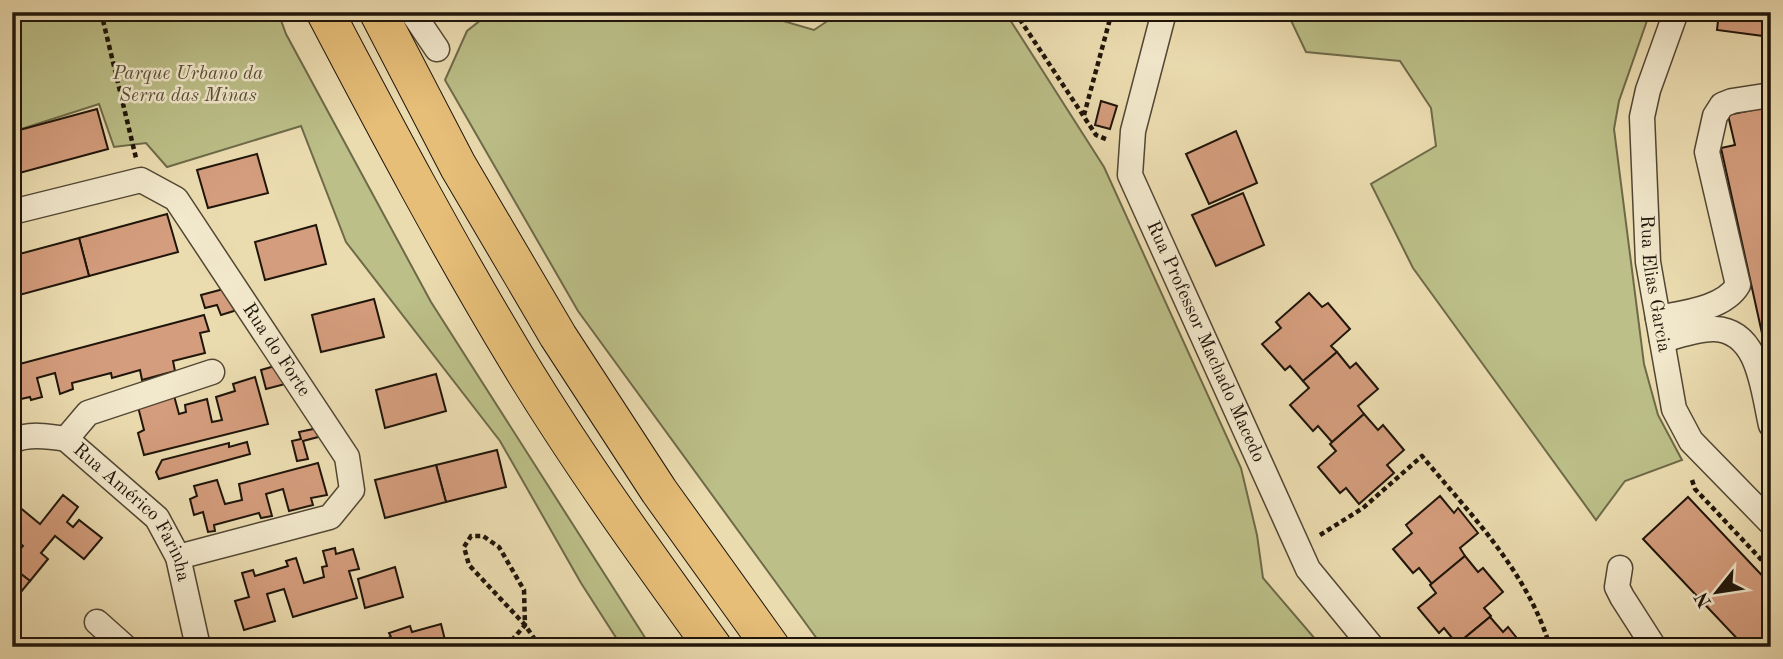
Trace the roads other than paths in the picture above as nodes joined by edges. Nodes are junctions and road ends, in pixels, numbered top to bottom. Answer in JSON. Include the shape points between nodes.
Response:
{"nodes":[{"id":1,"x":325,"y":12,"type":"edge"},
{"id":2,"x":378,"y":12,"type":"edge"},
{"id":3,"x":412,"y":12,"type":"edge"},
{"id":4,"x":1164,"y":12,"type":"edge"},
{"id":5,"x":1676,"y":12,"type":"edge"},
{"id":6,"x":437,"y":49,"type":"dead end"},
{"id":7,"x":1771,"y":95,"type":"edge"},
{"id":8,"x":12,"y":212,"type":"edge"},
{"id":9,"x":1660,"y":329,"type":"junction"},
{"id":10,"x":212,"y":372,"type":"dead end"},
{"id":11,"x":1771,"y":425,"type":"edge"},
{"id":12,"x":66,"y":439,"type":"junction"},
{"id":13,"x":12,"y":441,"type":"edge"},
{"id":14,"x":1771,"y":523,"type":"edge"},
{"id":15,"x":178,"y":557,"type":"junction"},
{"id":16,"x":1620,"y":568,"type":"dead end"},
{"id":17,"x":97,"y":622,"type":"dead end"},
{"id":18,"x":125,"y":647,"type":"edge"},
{"id":19,"x":198,"y":647,"type":"edge"},
{"id":20,"x":713,"y":647,"type":"edge"},
{"id":21,"x":771,"y":647,"type":"edge"},
{"id":22,"x":1372,"y":647,"type":"edge"},
{"id":23,"x":1654,"y":647,"type":"edge"}],
"edges":[{"from":1,"to":20,"type":"highway","via":[[419,190],[519,362],[616,512]]},
{"from":2,"to":21,"type":"highway","via":[[457,166],[558,336],[659,491]]},
{"from":3,"to":6,"type":"street"},
{"from":4,"to":22,"type":"street","name":"Rua Professor Machado Macedo","via":[[1133,131],[1130,175],[1308,569]]},
{"from":5,"to":9,"type":"street","name":"Rua Elias Garcia","via":[[1642,117],[1648,262]]},
{"from":7,"to":9,"type":"street","via":[[1722,105],[1707,152],[1738,285],[1706,309]]},
{"from":8,"to":15,"type":"street","name":"Rua do Forte","via":[[141,180],[176,199],[347,457],[352,490],[330,516]]},
{"from":9,"to":11,"type":"street","via":[[1717,329],[1747,343]]},
{"from":9,"to":14,"type":"street","name":"Rua Elias Garcia","via":[[1674,409],[1690,441]]},
{"from":10,"to":12,"type":"street","via":[[88,413]]},
{"from":12,"to":13,"type":"street","name":"Rua Américo Farinha","via":[[19,437]]},
{"from":12,"to":15,"type":"street","name":"Rua Américo Farinha","via":[[158,518]]},
{"from":15,"to":19,"type":"street","name":"Rua Américo Farinha"},
{"from":16,"to":23,"type":"street","via":[[1617,587]]},
{"from":17,"to":18,"type":"street"}]}
